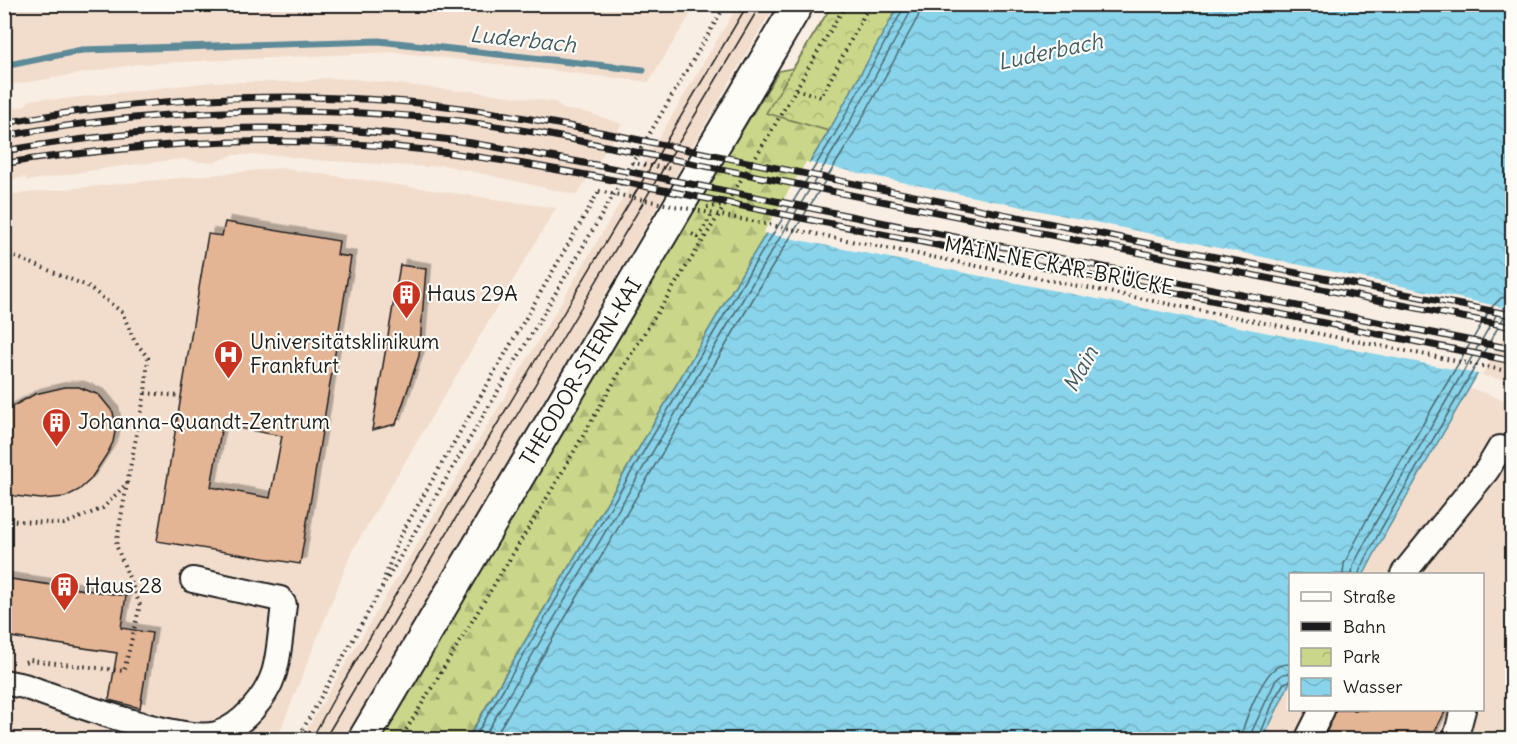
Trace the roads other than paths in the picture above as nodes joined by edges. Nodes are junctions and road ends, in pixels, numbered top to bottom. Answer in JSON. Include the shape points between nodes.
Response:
{"nodes":[{"id":1,"x":798,"y":4,"type":"edge"},
{"id":2,"x":1500,"y":448,"type":"dead end"},
{"id":3,"x":1404,"y":573,"type":"edge"},
{"id":4,"x":193,"y":580,"type":"dead end"},
{"id":5,"x":12,"y":673,"type":"edge"},
{"id":6,"x":1322,"y":711,"type":"edge"},
{"id":7,"x":1463,"y":711,"type":"edge"},
{"id":8,"x":363,"y":740,"type":"edge"},
{"id":9,"x":1307,"y":740,"type":"edge"},
{"id":10,"x":1455,"y":740,"type":"edge"}],
"edges":[{"from":1,"to":8,"type":"main road","name":"THEODOR-STERN-KAI"},
{"from":2,"to":3,"type":"street","via":[[1487,470]]},
{"from":4,"to":5,"type":"street","via":[[280,599],[284,605],[274,673],[255,707],[238,723],[216,735],[189,737],[150,728],[24,686]]},
{"from":6,"to":9,"type":"street"},
{"from":7,"to":10,"type":"street"}]}
